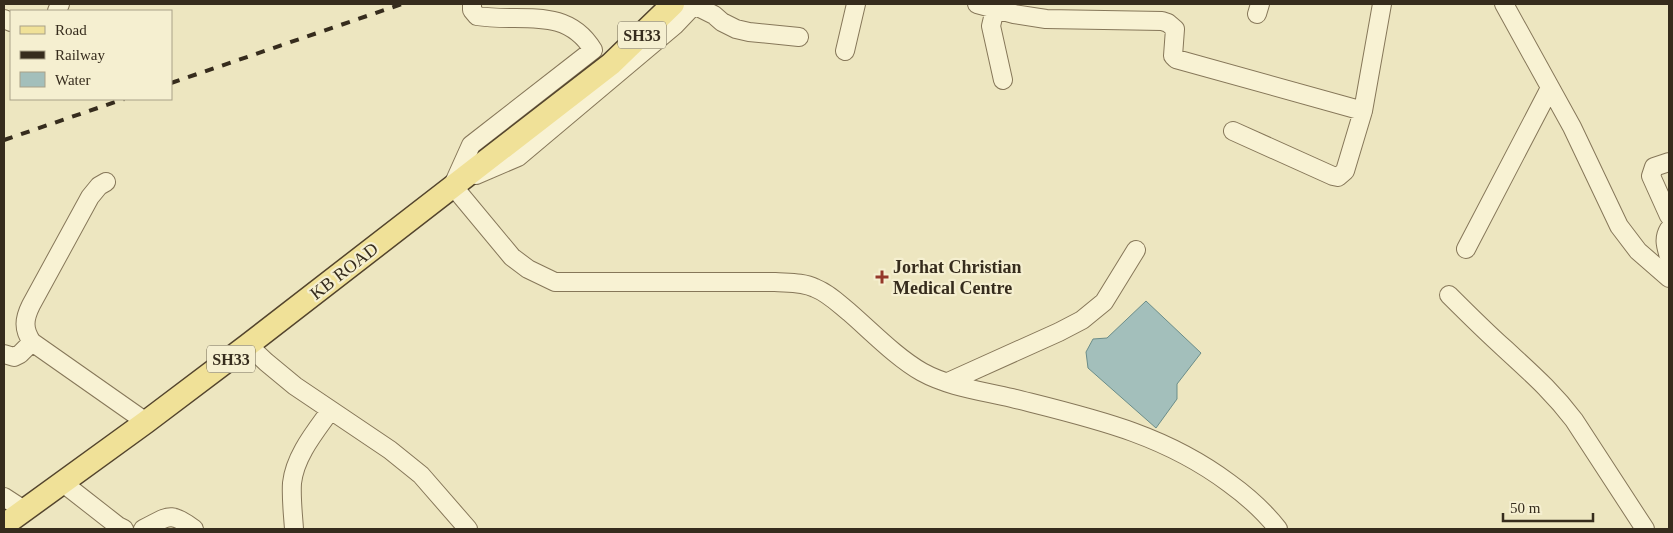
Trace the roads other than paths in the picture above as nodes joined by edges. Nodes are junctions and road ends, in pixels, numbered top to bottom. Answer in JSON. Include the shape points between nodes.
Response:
{"nodes":[{"id":1,"x":472,"y":4,"type":"edge"},
{"id":2,"x":688,"y":4,"type":"edge"},
{"id":3,"x":856,"y":4,"type":"edge"},
{"id":4,"x":977,"y":4,"type":"edge"},
{"id":5,"x":1382,"y":4,"type":"edge"},
{"id":6,"x":1504,"y":4,"type":"edge"},
{"id":7,"x":995,"y":9,"type":"junction"},
{"id":8,"x":799,"y":38,"type":"dead end"},
{"id":9,"x":845,"y":51,"type":"dead end"},
{"id":10,"x":1003,"y":80,"type":"dead end"},
{"id":11,"x":1550,"y":88,"type":"junction"},
{"id":12,"x":1363,"y":111,"type":"junction"},
{"id":13,"x":1233,"y":131,"type":"dead end"},
{"id":14,"x":1669,"y":162,"type":"edge"},
{"id":15,"x":106,"y":182,"type":"dead end"},
{"id":16,"x":453,"y":186,"type":"junction"},
{"id":17,"x":1669,"y":216,"type":"edge"},
{"id":18,"x":1669,"y":229,"type":"edge"},
{"id":19,"x":1466,"y":249,"type":"dead end"},
{"id":20,"x":1136,"y":250,"type":"dead end"},
{"id":21,"x":1669,"y":257,"type":"edge"},
{"id":22,"x":1669,"y":278,"type":"edge"},
{"id":23,"x":1449,"y":295,"type":"dead end"},
{"id":24,"x":32,"y":342,"type":"junction"},
{"id":25,"x":248,"y":345,"type":"junction"},
{"id":26,"x":4,"y":354,"type":"edge"},
{"id":27,"x":948,"y":382,"type":"junction"},
{"id":28,"x":330,"y":411,"type":"junction"},
{"id":29,"x":146,"y":422,"type":"junction"},
{"id":30,"x":63,"y":482,"type":"junction"},
{"id":31,"x":4,"y":497,"type":"edge"},
{"id":32,"x":24,"y":510,"type":"junction"},
{"id":33,"x":4,"y":525,"type":"edge"},
{"id":34,"x":124,"y":529,"type":"edge"},
{"id":35,"x":143,"y":529,"type":"edge"},
{"id":36,"x":194,"y":529,"type":"edge"},
{"id":37,"x":294,"y":529,"type":"edge"},
{"id":38,"x":468,"y":529,"type":"edge"},
{"id":39,"x":1278,"y":529,"type":"edge"},
{"id":40,"x":1645,"y":529,"type":"edge"}],
"edges":[{"from":1,"to":16,"type":"street","via":[[477,16],[535,17],[563,24],[585,38],[592,50],[471,145]]},
{"from":2,"to":8,"type":"street","via":[[736,29]]},
{"from":2,"to":16,"type":"main road","name":"KB ROAD","number":"SH33"},
{"from":2,"to":16,"type":"street","via":[[676,24],[518,157]]},
{"from":3,"to":9,"type":"street"},
{"from":4,"to":7,"type":"street"},
{"from":5,"to":12,"type":"street"},
{"from":6,"to":11,"type":"street"},
{"from":7,"to":10,"type":"street","via":[[991,26]]},
{"from":7,"to":12,"type":"street","via":[[1046,19],[1162,21],[1175,29],[1173,56],[1176,59]]},
{"from":11,"to":19,"type":"street"},
{"from":11,"to":22,"type":"street","via":[[1619,226],[1638,252]]},
{"from":12,"to":13,"type":"street","via":[[1345,170],[1338,177]]},
{"from":14,"to":17,"type":"street","via":[[1654,167],[1651,176]]},
{"from":15,"to":24,"type":"street","via":[[90,197],[26,316],[26,333]]},
{"from":16,"to":25,"type":"main road","name":"KB ROAD","number":"SH33"},
{"from":16,"to":27,"type":"street","via":[[512,257],[555,282],[800,283],[830,296],[921,372]]},
{"from":18,"to":21,"type":"street","via":[[1665,245]]},
{"from":20,"to":27,"type":"street","via":[[1104,302],[1082,320]]},
{"from":23,"to":40,"type":"street","via":[[1564,406]]},
{"from":24,"to":26,"type":"street","via":[[14,357]]},
{"from":24,"to":29,"type":"street"},
{"from":25,"to":28,"type":"street","via":[[284,378]]},
{"from":25,"to":29,"type":"main road","name":"KB ROAD","number":"SH33"},
{"from":27,"to":39,"type":"street","via":[[1099,420],[1154,439],[1219,475],[1245,494]]},
{"from":28,"to":37,"type":"street","via":[[305,448],[292,482]]},
{"from":28,"to":38,"type":"street","via":[[422,475]]},
{"from":29,"to":30,"type":"main road","name":"KB ROAD","number":"SH33"},
{"from":30,"to":32,"type":"main road","name":"KB ROAD","number":"SH33"},
{"from":30,"to":34,"type":"street"},
{"from":31,"to":32,"type":"street"},
{"from":32,"to":33,"type":"main road","name":"KB ROAD","number":"SH33"},
{"from":35,"to":36,"type":"street","via":[[170,516]]}]}
